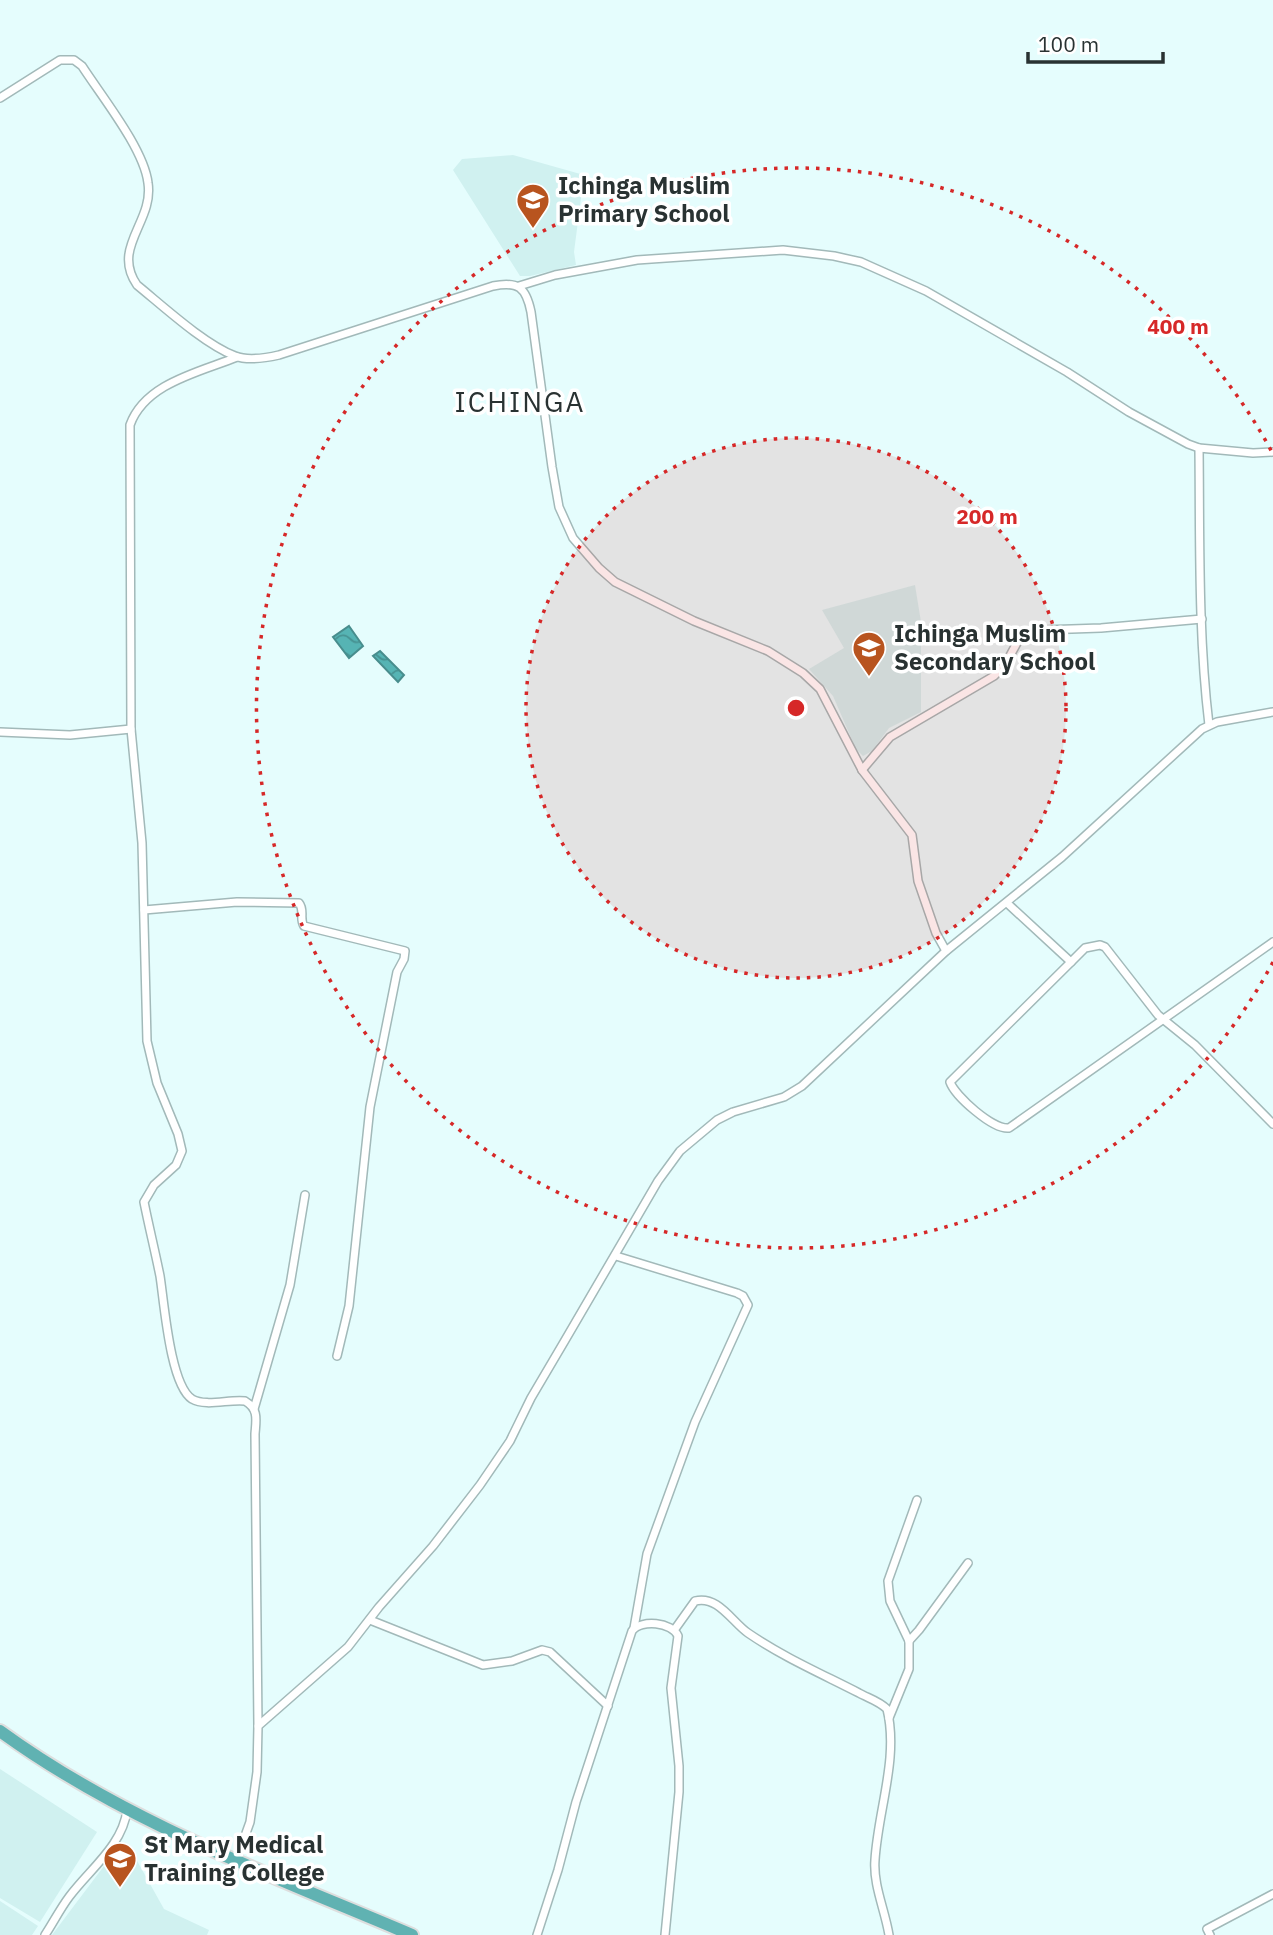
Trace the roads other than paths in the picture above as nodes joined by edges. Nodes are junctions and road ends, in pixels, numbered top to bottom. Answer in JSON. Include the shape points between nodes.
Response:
{"nodes":[{"id":1,"x":0,"y":98,"type":"edge"},
{"id":2,"x":519,"y":286,"type":"junction"},
{"id":3,"x":237,"y":357,"type":"junction"},
{"id":4,"x":1199,"y":448,"type":"junction"},
{"id":5,"x":1273,"y":452,"type":"edge"},
{"id":6,"x":1202,"y":619,"type":"junction"},
{"id":7,"x":1273,"y":712,"type":"edge"},
{"id":8,"x":1209,"y":725,"type":"junction"},
{"id":9,"x":131,"y":729,"type":"junction"},
{"id":10,"x":0,"y":732,"type":"edge"},
{"id":11,"x":862,"y":771,"type":"junction"},
{"id":12,"x":1007,"y":902,"type":"junction"},
{"id":13,"x":144,"y":910,"type":"junction"},
{"id":14,"x":1273,"y":942,"type":"edge"},
{"id":15,"x":946,"y":951,"type":"junction"},
{"id":16,"x":1071,"y":962,"type":"junction"},
{"id":17,"x":1163,"y":1019,"type":"junction"},
{"id":18,"x":1273,"y":1124,"type":"edge"},
{"id":19,"x":305,"y":1195,"type":"dead end"},
{"id":20,"x":616,"y":1256,"type":"junction"},
{"id":21,"x":337,"y":1356,"type":"dead end"},
{"id":22,"x":254,"y":1409,"type":"junction"},
{"id":23,"x":916,"y":1500,"type":"dead end"},
{"id":24,"x":968,"y":1563,"type":"dead end"},
{"id":25,"x":370,"y":1620,"type":"junction"},
{"id":26,"x":634,"y":1628,"type":"junction"},
{"id":27,"x":675,"y":1629,"type":"junction"},
{"id":28,"x":909,"y":1641,"type":"junction"},
{"id":29,"x":608,"y":1706,"type":"junction"},
{"id":30,"x":888,"y":1722,"type":"junction"},
{"id":31,"x":258,"y":1726,"type":"junction"},
{"id":32,"x":0,"y":1731,"type":"edge"},
{"id":33,"x":127,"y":1810,"type":"junction"},
{"id":34,"x":236,"y":1861,"type":"junction"},
{"id":35,"x":1273,"y":1894,"type":"edge"},
{"id":36,"x":45,"y":1935,"type":"edge"},
{"id":37,"x":412,"y":1935,"type":"edge"},
{"id":38,"x":537,"y":1935,"type":"edge"},
{"id":39,"x":665,"y":1935,"type":"edge"},
{"id":40,"x":888,"y":1935,"type":"edge"},
{"id":41,"x":1210,"y":1935,"type":"edge"}],
"edges":[{"from":1,"to":3,"type":"street","via":[[60,60],[74,60],[82,66],[147,176],[149,197],[128,256],[131,277],[195,330]]},
{"from":2,"to":3,"type":"street","via":[[493,286],[279,355]]},
{"from":2,"to":4,"type":"street","via":[[555,275],[650,259],[800,250],[861,262],[926,291],[1137,418]]},
{"from":2,"to":11,"type":"street","via":[[531,312],[559,507],[573,538],[615,582],[768,651],[812,679]]},
{"from":3,"to":9,"type":"street","via":[[157,391],[139,408],[130,425]]},
{"from":4,"to":5,"type":"street"},
{"from":4,"to":6,"type":"street"},
{"from":6,"to":8,"type":"street"},
{"from":6,"to":11,"type":"street","via":[[1029,633],[994,676],[890,737]]},
{"from":7,"to":8,"type":"street"},
{"from":8,"to":12,"type":"street"},
{"from":9,"to":10,"type":"street","via":[[70,735]]},
{"from":9,"to":13,"type":"street"},
{"from":11,"to":15,"type":"street","via":[[912,835],[918,881]]},
{"from":12,"to":15,"type":"street"},
{"from":12,"to":16,"type":"street"},
{"from":13,"to":21,"type":"street","via":[[237,902],[299,903],[304,926],[405,951],[370,1107],[349,1306]]},
{"from":13,"to":22,"type":"street","via":[[148,1052],[181,1152],[176,1165],[154,1185],[144,1202],[169,1340],[191,1398],[245,1401]]},
{"from":14,"to":17,"type":"street"},
{"from":15,"to":20,"type":"street","via":[[802,1086],[784,1097],[733,1112],[689,1142],[659,1181]]},
{"from":16,"to":17,"type":"street","via":[[1085,948],[1105,947]]},
{"from":16,"to":17,"type":"street","via":[[950,1082],[998,1127],[1009,1128]]},
{"from":17,"to":18,"type":"street"},
{"from":19,"to":22,"type":"street","via":[[290,1285]]},
{"from":20,"to":25,"type":"street","via":[[510,1441],[433,1546]]},
{"from":20,"to":26,"type":"street","via":[[737,1293],[748,1305],[695,1422],[647,1554]]},
{"from":22,"to":31,"type":"street"},
{"from":23,"to":28,"type":"street","via":[[888,1581],[890,1601]]},
{"from":24,"to":28,"type":"street"},
{"from":25,"to":29,"type":"street","via":[[483,1665],[550,1651]]},
{"from":25,"to":31,"type":"street","via":[[348,1647]]},
{"from":26,"to":27,"type":"street","via":[[644,1624]]},
{"from":26,"to":29,"type":"street"},
{"from":27,"to":30,"type":"street","via":[[696,1600],[720,1606],[746,1632],[884,1706]]},
{"from":27,"to":39,"type":"street","via":[[678,1639],[671,1688],[679,1792]]},
{"from":28,"to":30,"type":"street","via":[[909,1669]]},
{"from":29,"to":38,"type":"street"},
{"from":30,"to":40,"type":"street","via":[[889,1765],[874,1862]]},
{"from":31,"to":34,"type":"street","via":[[250,1822]]},
{"from":32,"to":33,"type":"highway"},
{"from":33,"to":34,"type":"highway"},
{"from":33,"to":36,"type":"street","via":[[122,1830]]},
{"from":34,"to":37,"type":"highway"},
{"from":35,"to":41,"type":"street","via":[[1208,1929]]}]}
